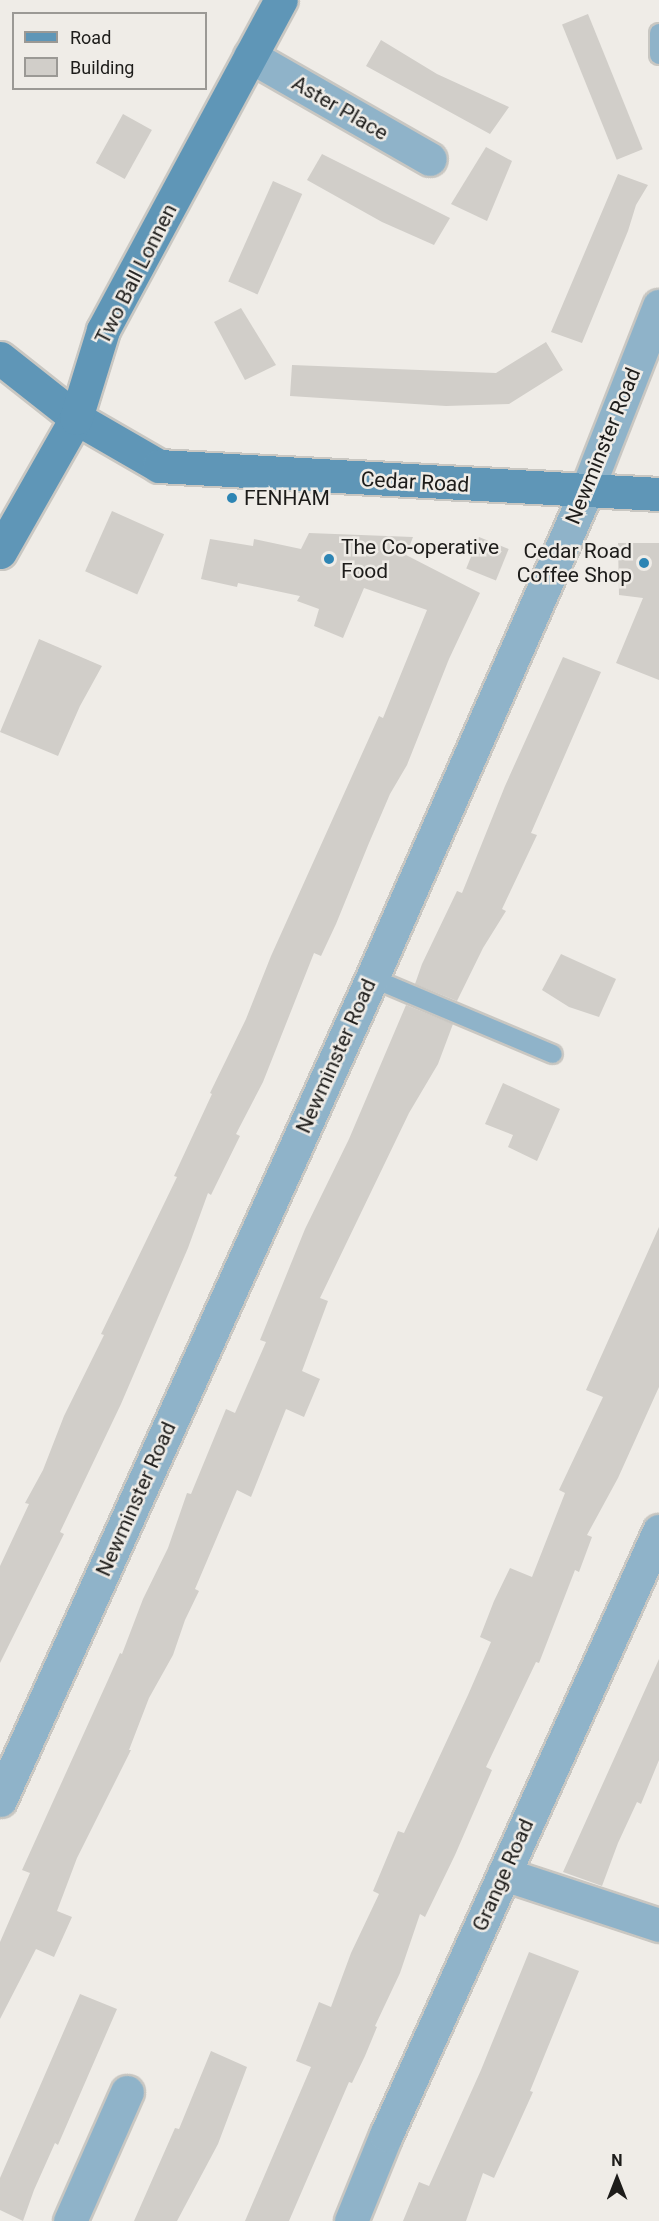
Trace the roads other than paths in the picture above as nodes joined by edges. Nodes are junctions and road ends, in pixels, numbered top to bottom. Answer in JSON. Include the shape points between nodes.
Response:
{"nodes":[{"id":1,"x":281,"y":0,"type":"edge"},
{"id":2,"x":659,"y":33,"type":"edge"},
{"id":3,"x":659,"y":55,"type":"edge"},
{"id":4,"x":250,"y":56,"type":"junction"},
{"id":5,"x":430,"y":159,"type":"dead end"},
{"id":6,"x":659,"y":306,"type":"edge"},
{"id":7,"x":0,"y":358,"type":"edge"},
{"id":8,"x":76,"y":418,"type":"junction"},
{"id":9,"x":586,"y":492,"type":"junction"},
{"id":10,"x":659,"y":494,"type":"edge"},
{"id":11,"x":0,"y":552,"type":"edge"},
{"id":12,"x":372,"y":978,"type":"junction"},
{"id":13,"x":553,"y":1054,"type":"dead end"},
{"id":14,"x":659,"y":1531,"type":"edge"},
{"id":15,"x":0,"y":1800,"type":"edge"},
{"id":16,"x":504,"y":1874,"type":"junction"},
{"id":17,"x":659,"y":1925,"type":"edge"},
{"id":18,"x":127,"y":2092,"type":"dead end"},
{"id":19,"x":70,"y":2221,"type":"edge"},
{"id":20,"x":351,"y":2221,"type":"edge"}],
"edges":[{"from":1,"to":4,"type":"street","name":"Two Ball Lonnen"},
{"from":2,"to":3,"type":"lane"},
{"from":4,"to":5,"type":"street","name":"Aster Place"},
{"from":4,"to":8,"type":"street","name":"Two Ball Lonnen","via":[[103,330]]},
{"from":6,"to":9,"type":"street","name":"Newminster Road"},
{"from":7,"to":8,"type":"street","name":"Cedar Road"},
{"from":8,"to":9,"type":"street","name":"Cedar Road","via":[[159,466]]},
{"from":8,"to":11,"type":"street","name":"Two Ball Lonnen"},
{"from":9,"to":10,"type":"street","name":"Cedar Road"},
{"from":9,"to":12,"type":"street","name":"Newminster Road"},
{"from":12,"to":13,"type":"lane"},
{"from":12,"to":15,"type":"street","name":"Newminster Road"},
{"from":14,"to":16,"type":"street","name":"Grange Road"},
{"from":16,"to":17,"type":"street"},
{"from":16,"to":20,"type":"street","name":"Grange Road"},
{"from":18,"to":19,"type":"street"}]}
